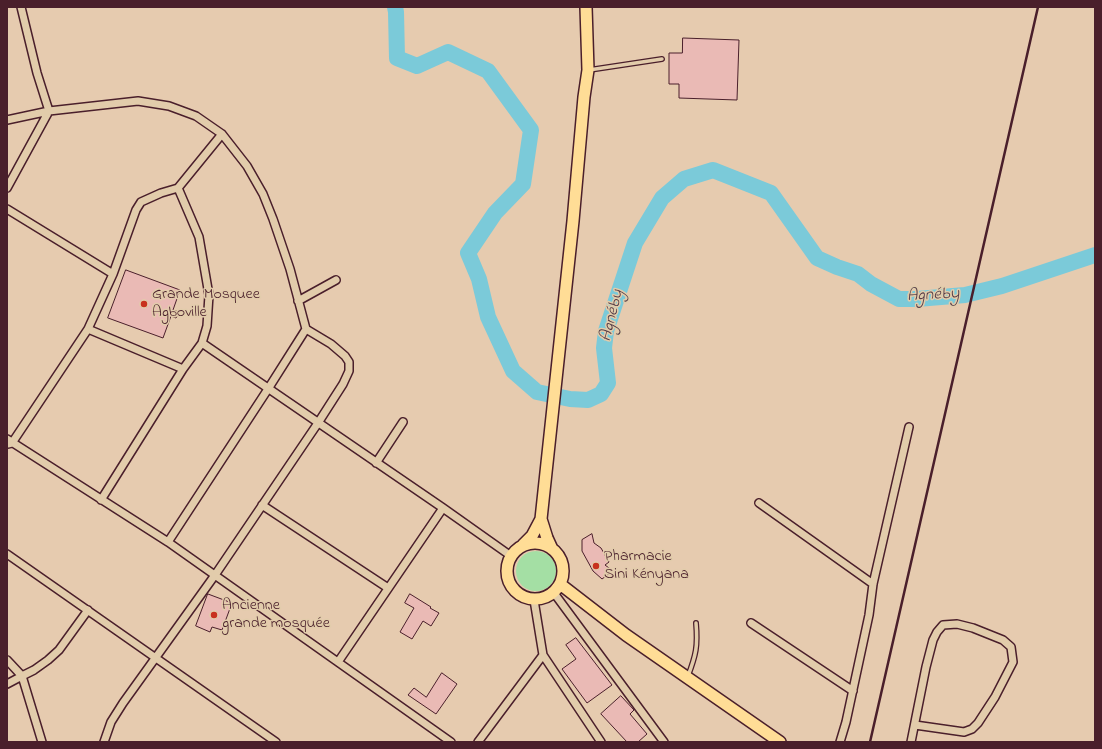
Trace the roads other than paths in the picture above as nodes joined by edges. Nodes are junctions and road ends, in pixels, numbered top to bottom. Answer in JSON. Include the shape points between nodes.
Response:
{"nodes":[{"id":1,"x":21,"y":7,"type":"edge"},
{"id":2,"x":586,"y":7,"type":"edge"},
{"id":3,"x":662,"y":59,"type":"dead end"},
{"id":4,"x":588,"y":70,"type":"junction"},
{"id":5,"x":49,"y":110,"type":"junction"},
{"id":6,"x":7,"y":120,"type":"edge"},
{"id":7,"x":222,"y":134,"type":"junction"},
{"id":8,"x":7,"y":188,"type":"edge"},
{"id":9,"x":178,"y":188,"type":"junction"},
{"id":10,"x":7,"y":209,"type":"edge"},
{"id":11,"x":113,"y":274,"type":"junction"},
{"id":12,"x":336,"y":280,"type":"dead end"},
{"id":13,"x":298,"y":300,"type":"junction"},
{"id":14,"x":88,"y":329,"type":"junction"},
{"id":15,"x":306,"y":329,"type":"junction"},
{"id":16,"x":202,"y":343,"type":"junction"},
{"id":17,"x":183,"y":369,"type":"junction"},
{"id":18,"x":268,"y":389,"type":"junction"},
{"id":19,"x":403,"y":422,"type":"dead end"},
{"id":20,"x":318,"y":423,"type":"junction"},
{"id":21,"x":909,"y":427,"type":"dead end"},
{"id":22,"x":9,"y":442,"type":"edge"},
{"id":23,"x":376,"y":463,"type":"junction"},
{"id":24,"x":101,"y":500,"type":"junction"},
{"id":25,"x":759,"y":503,"type":"dead end"},
{"id":26,"x":262,"y":505,"type":"junction"},
{"id":27,"x":443,"y":508,"type":"junction"},
{"id":28,"x":541,"y":520,"type":"junction"},
{"id":29,"x":168,"y":542,"type":"junction"},
{"id":30,"x":523,"y":545,"type":"junction"},
{"id":31,"x":552,"y":549,"type":"junction"},
{"id":32,"x":7,"y":554,"type":"edge"},
{"id":33,"x":511,"y":556,"type":"junction"},
{"id":34,"x":215,"y":575,"type":"junction"},
{"id":35,"x":873,"y":584,"type":"junction"},
{"id":36,"x":388,"y":588,"type":"junction"},
{"id":37,"x":557,"y":589,"type":"junction"},
{"id":38,"x":534,"y":600,"type":"junction"},
{"id":39,"x":88,"y":610,"type":"junction"},
{"id":40,"x":696,"y":623,"type":"dead end"},
{"id":41,"x":751,"y":623,"type":"dead end"},
{"id":42,"x":543,"y":655,"type":"junction"},
{"id":43,"x":155,"y":658,"type":"junction"},
{"id":44,"x":7,"y":660,"type":"edge"},
{"id":45,"x":338,"y":662,"type":"junction"},
{"id":46,"x":22,"y":676,"type":"junction"},
{"id":47,"x":688,"y":678,"type":"junction"},
{"id":48,"x":7,"y":684,"type":"edge"},
{"id":49,"x":853,"y":691,"type":"junction"},
{"id":50,"x":915,"y":725,"type":"junction"},
{"id":51,"x":104,"y":740,"type":"edge"},
{"id":52,"x":42,"y":742,"type":"edge"},
{"id":53,"x":112,"y":742,"type":"edge"},
{"id":54,"x":276,"y":742,"type":"edge"},
{"id":55,"x":451,"y":742,"type":"edge"},
{"id":56,"x":478,"y":742,"type":"edge"},
{"id":57,"x":601,"y":742,"type":"edge"},
{"id":58,"x":664,"y":742,"type":"edge"},
{"id":59,"x":780,"y":742,"type":"edge"},
{"id":60,"x":840,"y":742,"type":"edge"},
{"id":61,"x":911,"y":742,"type":"edge"}],
"edges":[{"from":1,"to":5,"type":"street"},
{"from":2,"to":4,"type":"main road"},
{"from":3,"to":4,"type":"lane"},
{"from":4,"to":28,"type":"main road"},
{"from":5,"to":6,"type":"street"},
{"from":5,"to":7,"type":"street","via":[[138,101],[169,106],[196,116]]},
{"from":5,"to":8,"type":"street"},
{"from":7,"to":9,"type":"street"},
{"from":7,"to":13,"type":"street","via":[[247,166],[263,194],[290,269]]},
{"from":9,"to":11,"type":"street","via":[[141,202]]},
{"from":9,"to":16,"type":"street","via":[[199,237],[209,295],[207,326]]},
{"from":10,"to":11,"type":"street"},
{"from":11,"to":14,"type":"street"},
{"from":12,"to":13,"type":"street"},
{"from":13,"to":15,"type":"street"},
{"from":14,"to":17,"type":"street"},
{"from":14,"to":22,"type":"street"},
{"from":15,"to":18,"type":"street"},
{"from":15,"to":20,"type":"street","via":[[331,344],[349,362],[349,371],[343,384]]},
{"from":16,"to":17,"type":"street"},
{"from":16,"to":18,"type":"street"},
{"from":17,"to":24,"type":"street"},
{"from":18,"to":20,"type":"street"},
{"from":18,"to":29,"type":"street"},
{"from":19,"to":23,"type":"street"},
{"from":20,"to":23,"type":"street"},
{"from":20,"to":26,"type":"street"},
{"from":21,"to":35,"type":"street"},
{"from":22,"to":24,"type":"street"},
{"from":23,"to":27,"type":"street"},
{"from":24,"to":29,"type":"street"},
{"from":25,"to":35,"type":"street"},
{"from":26,"to":34,"type":"street"},
{"from":26,"to":36,"type":"street"},
{"from":27,"to":33,"type":"street"},
{"from":27,"to":36,"type":"street"},
{"from":28,"to":30,"type":"main road","via":[[532,536]]},
{"from":28,"to":31,"type":"main road"},
{"from":29,"to":34,"type":"street"},
{"from":30,"to":31,"type":"main road","via":[[538,543]]},
{"from":30,"to":33,"type":"main road"},
{"from":31,"to":37,"type":"main road","via":[[563,565],[563,575]]},
{"from":32,"to":39,"type":"street"},
{"from":33,"to":38,"type":"main road","via":[[506,572],[508,581],[518,594]]},
{"from":34,"to":43,"type":"street"},
{"from":34,"to":45,"type":"street"},
{"from":35,"to":49,"type":"street"},
{"from":36,"to":45,"type":"street"},
{"from":37,"to":38,"type":"main road","via":[[541,599]]},
{"from":37,"to":47,"type":"main road"},
{"from":37,"to":58,"type":"street"},
{"from":38,"to":42,"type":"street"},
{"from":39,"to":43,"type":"street"},
{"from":39,"to":46,"type":"street","via":[[59,650]]},
{"from":40,"to":47,"type":"lane","via":[[695,656]]},
{"from":41,"to":49,"type":"street"},
{"from":42,"to":56,"type":"street"},
{"from":42,"to":57,"type":"street"},
{"from":43,"to":51,"type":"street","via":[[111,722]]},
{"from":43,"to":54,"type":"street"},
{"from":44,"to":46,"type":"street"},
{"from":45,"to":55,"type":"street"},
{"from":46,"to":48,"type":"street"},
{"from":46,"to":52,"type":"street"},
{"from":47,"to":59,"type":"main road"},
{"from":49,"to":60,"type":"street"},
{"from":50,"to":50,"type":"street","via":[[933,640],[944,625],[957,624],[974,628],[1003,640],[1011,647],[1013,662],[995,697],[972,729],[964,732]]},
{"from":50,"to":61,"type":"street"},
{"from":51,"to":53,"type":"street"}]}
